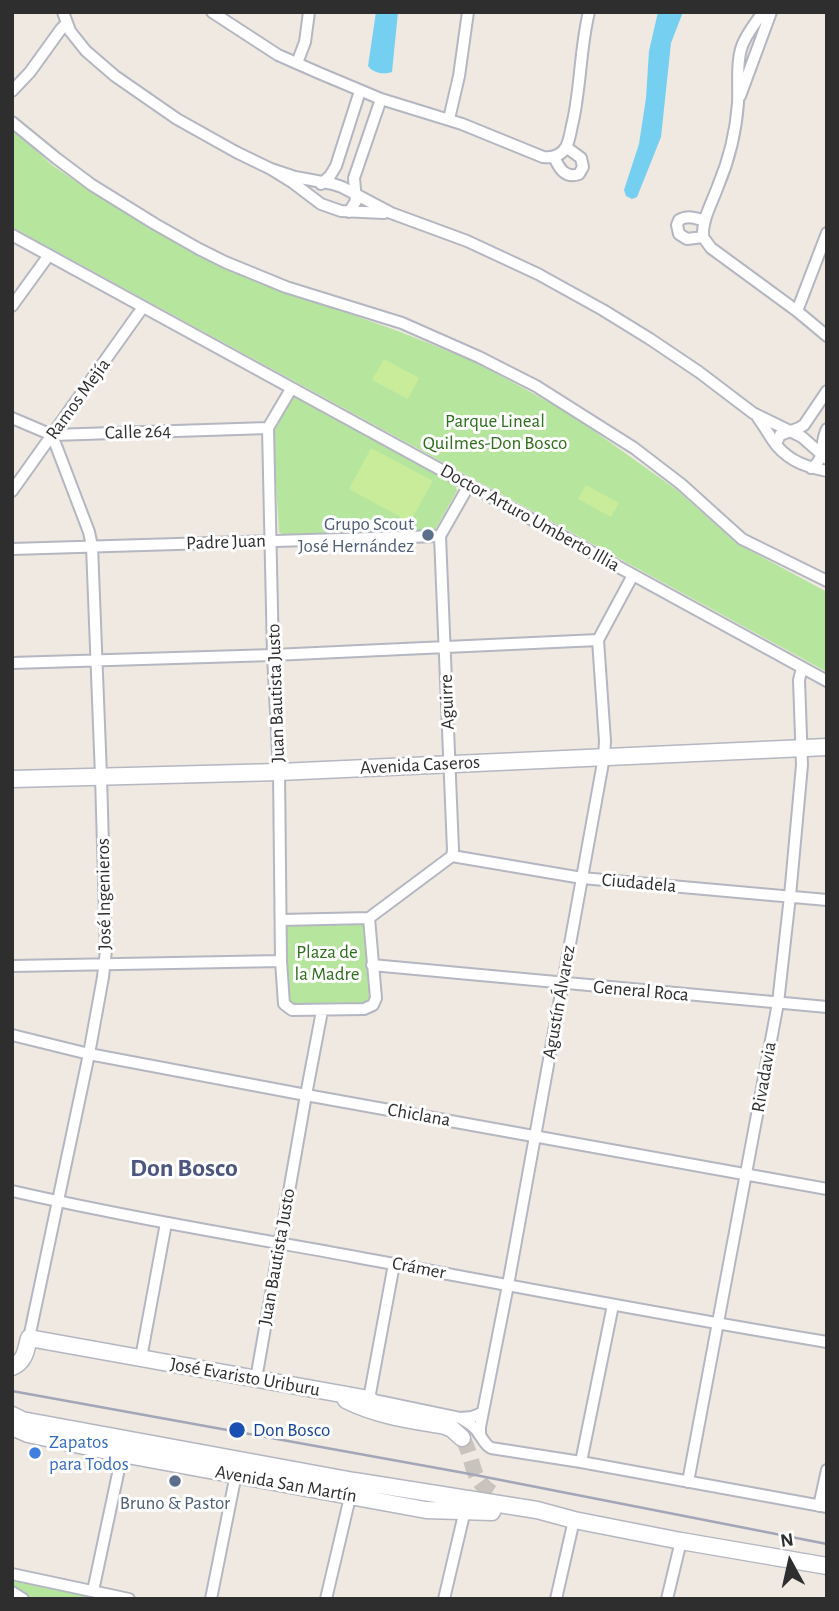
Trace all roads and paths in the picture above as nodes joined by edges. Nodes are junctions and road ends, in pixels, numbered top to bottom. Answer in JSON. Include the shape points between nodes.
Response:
{"nodes":[{"id":1,"x":212,"y":12,"type":"edge"},
{"id":2,"x":309,"y":12,"type":"edge"},
{"id":3,"x":468,"y":12,"type":"edge"},
{"id":4,"x":589,"y":12,"type":"edge"},
{"id":5,"x":763,"y":12,"type":"edge"},
{"id":6,"x":771,"y":12,"type":"edge"},
{"id":7,"x":65,"y":18,"type":"edge"},
{"id":8,"x":297,"y":63,"type":"junction"},
{"id":9,"x":12,"y":91,"type":"edge"},
{"id":10,"x":360,"y":91,"type":"junction"},
{"id":11,"x":381,"y":99,"type":"junction"},
{"id":12,"x":738,"y":102,"type":"junction"},
{"id":13,"x":449,"y":119,"type":"junction"},
{"id":14,"x":12,"y":122,"type":"edge"},
{"id":15,"x":566,"y":147,"type":"junction"},
{"id":16,"x":554,"y":157,"type":"junction"},
{"id":17,"x":271,"y":169,"type":"junction"},
{"id":18,"x":322,"y":183,"type":"junction"},
{"id":19,"x":355,"y":194,"type":"junction"},
{"id":20,"x":316,"y":201,"type":"junction"},
{"id":21,"x":349,"y":212,"type":"junction"},
{"id":22,"x":391,"y":213,"type":"junction"},
{"id":23,"x":705,"y":221,"type":"junction"},
{"id":24,"x":827,"y":233,"type":"edge"},
{"id":25,"x":12,"y":235,"type":"edge"},
{"id":26,"x":703,"y":237,"type":"junction"},
{"id":27,"x":49,"y":255,"type":"junction"},
{"id":28,"x":12,"y":306,"type":"edge"},
{"id":29,"x":143,"y":307,"type":"junction"},
{"id":30,"x":797,"y":311,"type":"junction"},
{"id":31,"x":827,"y":336,"type":"edge"},
{"id":32,"x":291,"y":389,"type":"junction"},
{"id":33,"x":827,"y":391,"type":"edge"},
{"id":34,"x":753,"y":413,"type":"junction"},
{"id":35,"x":12,"y":418,"type":"edge"},
{"id":36,"x":268,"y":428,"type":"junction"},
{"id":37,"x":827,"y":429,"type":"edge"},
{"id":38,"x":789,"y":431,"type":"junction"},
{"id":39,"x":52,"y":435,"type":"junction"},
{"id":40,"x":776,"y":444,"type":"junction"},
{"id":41,"x":824,"y":456,"type":"edge"},
{"id":42,"x":811,"y":468,"type":"junction"},
{"id":43,"x":827,"y":471,"type":"edge"},
{"id":44,"x":469,"y":485,"type":"junction"},
{"id":45,"x":12,"y":491,"type":"edge"},
{"id":46,"x":439,"y":536,"type":"junction"},
{"id":47,"x":271,"y":541,"type":"junction"},
{"id":48,"x":92,"y":546,"type":"junction"},
{"id":49,"x":12,"y":549,"type":"edge"},
{"id":50,"x":633,"y":575,"type":"junction"},
{"id":51,"x":827,"y":581,"type":"edge"},
{"id":52,"x":598,"y":640,"type":"junction"},
{"id":53,"x":444,"y":647,"type":"junction"},
{"id":54,"x":273,"y":655,"type":"junction"},
{"id":55,"x":97,"y":661,"type":"junction"},
{"id":56,"x":12,"y":663,"type":"edge"},
{"id":57,"x":802,"y":668,"type":"junction"},
{"id":58,"x":827,"y":681,"type":"edge"},
{"id":59,"x":827,"y":747,"type":"edge"},
{"id":60,"x":803,"y":748,"type":"junction"},
{"id":61,"x":604,"y":757,"type":"junction"},
{"id":62,"x":449,"y":764,"type":"junction"},
{"id":63,"x":279,"y":772,"type":"junction"},
{"id":64,"x":101,"y":776,"type":"junction"},
{"id":65,"x":12,"y":779,"type":"edge"},
{"id":66,"x":452,"y":856,"type":"junction"},
{"id":67,"x":582,"y":878,"type":"junction"},
{"id":68,"x":790,"y":896,"type":"junction"},
{"id":69,"x":827,"y":900,"type":"edge"},
{"id":70,"x":369,"y":918,"type":"junction"},
{"id":71,"x":281,"y":919,"type":"junction"},
{"id":72,"x":281,"y":961,"type":"junction"},
{"id":73,"x":105,"y":965,"type":"junction"},
{"id":74,"x":372,"y":965,"type":"junction"},
{"id":75,"x":12,"y":966,"type":"edge"},
{"id":76,"x":562,"y":984,"type":"junction"},
{"id":77,"x":778,"y":1003,"type":"junction"},
{"id":78,"x":827,"y":1007,"type":"edge"},
{"id":79,"x":322,"y":1011,"type":"junction"},
{"id":80,"x":12,"y":1035,"type":"edge"},
{"id":81,"x":89,"y":1054,"type":"junction"},
{"id":82,"x":306,"y":1095,"type":"junction"},
{"id":83,"x":535,"y":1135,"type":"junction"},
{"id":84,"x":746,"y":1175,"type":"junction"},
{"id":85,"x":827,"y":1189,"type":"edge"},
{"id":86,"x":12,"y":1191,"type":"edge"},
{"id":87,"x":57,"y":1201,"type":"junction"},
{"id":88,"x":166,"y":1223,"type":"junction"},
{"id":89,"x":279,"y":1243,"type":"junction"},
{"id":90,"x":394,"y":1264,"type":"junction"},
{"id":91,"x":508,"y":1285,"type":"junction"},
{"id":92,"x":613,"y":1305,"type":"junction"},
{"id":93,"x":718,"y":1324,"type":"junction"},
{"id":94,"x":827,"y":1342,"type":"edge"},
{"id":95,"x":22,"y":1349,"type":"edge"},
{"id":96,"x":141,"y":1358,"type":"junction"},
{"id":97,"x":12,"y":1367,"type":"edge"},
{"id":98,"x":256,"y":1379,"type":"junction"},
{"id":99,"x":330,"y":1393,"type":"junction"},
{"id":100,"x":369,"y":1399,"type":"junction"},
{"id":101,"x":482,"y":1413,"type":"junction"},
{"id":102,"x":460,"y":1418,"type":"junction"},
{"id":103,"x":16,"y":1426,"type":"edge"},
{"id":104,"x":89,"y":1432,"type":"junction"},
{"id":105,"x":480,"y":1434,"type":"junction"},
{"id":106,"x":462,"y":1438,"type":"tunnel mouth"},
{"id":107,"x":123,"y":1446,"type":"junction"},
{"id":108,"x":581,"y":1462,"type":"junction"},
{"id":109,"x":238,"y":1467,"type":"junction"},
{"id":110,"x":827,"y":1470,"type":"edge"},
{"id":111,"x":688,"y":1482,"type":"junction"},
{"id":112,"x":352,"y":1488,"type":"junction"},
{"id":113,"x":495,"y":1494,"type":"tunnel mouth"},
{"id":114,"x":466,"y":1505,"type":"junction"},
{"id":115,"x":823,"y":1507,"type":"edge"},
{"id":116,"x":570,"y":1519,"type":"junction"},
{"id":117,"x":661,"y":1536,"type":"junction"},
{"id":118,"x":681,"y":1541,"type":"junction"},
{"id":119,"x":827,"y":1566,"type":"edge"},
{"id":120,"x":12,"y":1574,"type":"edge"},
{"id":121,"x":12,"y":1591,"type":"edge"},
{"id":122,"x":93,"y":1591,"type":"junction"},
{"id":123,"x":23,"y":1599,"type":"edge"},
{"id":124,"x":129,"y":1599,"type":"edge"},
{"id":125,"x":211,"y":1599,"type":"edge"},
{"id":126,"x":326,"y":1599,"type":"edge"},
{"id":127,"x":444,"y":1599,"type":"edge"},
{"id":128,"x":556,"y":1599,"type":"edge"},
{"id":129,"x":667,"y":1599,"type":"edge"}],
"edges":[{"from":1,"to":8,"type":"street"},
{"from":2,"to":8,"type":"street"},
{"from":3,"to":13,"type":"street"},
{"from":4,"to":15,"type":"street","via":[[577,104]]},
{"from":5,"to":12,"type":"street","via":[[741,49]]},
{"from":6,"to":12,"type":"street"},
{"from":7,"to":9,"type":"street"},
{"from":7,"to":17,"type":"street","via":[[86,51],[116,76],[177,120]]},
{"from":8,"to":10,"type":"street"},
{"from":10,"to":11,"type":"street"},
{"from":10,"to":18,"type":"street","via":[[336,166]]},
{"from":11,"to":13,"type":"street"},
{"from":11,"to":19,"type":"street","via":[[354,178]]},
{"from":12,"to":23,"type":"street","via":[[730,151]]},
{"from":13,"to":16,"type":"street","via":[[543,157]]},
{"from":14,"to":51,"type":"street","via":[[92,185],[199,249],[286,287],[402,323],[536,386],[643,455],[742,539]]},
{"from":15,"to":16,"type":"street"},
{"from":15,"to":16,"type":"street","via":[[580,158],[583,167],[579,174],[563,172]]},
{"from":17,"to":18,"type":"street"},
{"from":17,"to":20,"type":"street"},
{"from":18,"to":19,"type":"street"},
{"from":18,"to":20,"type":"street","via":[[314,192]]},
{"from":19,"to":21,"type":"street"},
{"from":19,"to":22,"type":"street"},
{"from":20,"to":21,"type":"street"},
{"from":21,"to":22,"type":"street"},
{"from":22,"to":34,"type":"street","via":[[491,251],[571,292],[675,355]]},
{"from":23,"to":26,"type":"street"},
{"from":23,"to":26,"type":"street","via":[[686,217],[677,225],[679,234],[687,239]]},
{"from":24,"to":30,"type":"street"},
{"from":25,"to":27,"type":"street","name":"Doctor Arturo Umberto Illia"},
{"from":26,"to":30,"type":"street","via":[[711,248]]},
{"from":27,"to":28,"type":"street"},
{"from":27,"to":29,"type":"street","name":"Doctor Arturo Umberto Illia"},
{"from":29,"to":32,"type":"street","name":"Doctor Arturo Umberto Illia"},
{"from":29,"to":39,"type":"street","name":"Ramos Mejía"},
{"from":30,"to":31,"type":"street"},
{"from":32,"to":36,"type":"street"},
{"from":32,"to":44,"type":"street","name":"Doctor Arturo Umberto Illia"},
{"from":33,"to":38,"type":"street","via":[[804,425]]},
{"from":34,"to":38,"type":"street"},
{"from":34,"to":40,"type":"street"},
{"from":35,"to":39,"type":"street","name":"Calle 264"},
{"from":36,"to":39,"type":"street","name":"Calle 264"},
{"from":36,"to":47,"type":"street","name":"Juan Bautista Justo"},
{"from":37,"to":41,"type":"street","via":[[822,438]]},
{"from":38,"to":40,"type":"street","via":[[780,435]]},
{"from":38,"to":41,"type":"street"},
{"from":39,"to":45,"type":"street","name":"Ramos Mejía"},
{"from":39,"to":48,"type":"street","name":"José Ingenieros"},
{"from":40,"to":42,"type":"street","via":[[793,460]]},
{"from":41,"to":42,"type":"street"},
{"from":42,"to":43,"type":"street"},
{"from":44,"to":46,"type":"street"},
{"from":44,"to":50,"type":"street","name":"Doctor Arturo Umberto Illia"},
{"from":46,"to":47,"type":"street","name":"Padre Juan"},
{"from":46,"to":53,"type":"street","name":"Aguirre"},
{"from":47,"to":48,"type":"street","name":"Padre Juan"},
{"from":47,"to":54,"type":"street","name":"Juan Bautista Justo"},
{"from":48,"to":49,"type":"street","name":"Padre Juan"},
{"from":48,"to":55,"type":"street","name":"José Ingenieros"},
{"from":50,"to":52,"type":"street"},
{"from":50,"to":57,"type":"street","name":"Doctor Arturo Umberto Illia"},
{"from":52,"to":53,"type":"street"},
{"from":52,"to":61,"type":"street","name":"Agustín Álvarez"},
{"from":53,"to":54,"type":"street"},
{"from":53,"to":62,"type":"street","name":"Aguirre"},
{"from":54,"to":55,"type":"street"},
{"from":54,"to":63,"type":"street","name":"Juan Bautista Justo"},
{"from":55,"to":56,"type":"street"},
{"from":55,"to":64,"type":"street","name":"José Ingenieros"},
{"from":57,"to":58,"type":"street","name":"Doctor Arturo Umberto Illia"},
{"from":57,"to":60,"type":"street","name":"Rivadavia"},
{"from":59,"to":60,"type":"street","name":"Avenida Caseros"},
{"from":60,"to":61,"type":"street","name":"Avenida Caseros"},
{"from":60,"to":68,"type":"street","name":"Rivadavia"},
{"from":61,"to":62,"type":"street","name":"Avenida Caseros"},
{"from":61,"to":67,"type":"street","name":"Agustín Álvarez"},
{"from":62,"to":63,"type":"street","name":"Avenida Caseros"},
{"from":62,"to":66,"type":"street","name":"Aguirre"},
{"from":63,"to":64,"type":"street","name":"Avenida Caseros"},
{"from":63,"to":71,"type":"street","name":"Juan Bautista Justo"},
{"from":64,"to":65,"type":"street","name":"Avenida Caseros"},
{"from":64,"to":73,"type":"street","name":"José Ingenieros"},
{"from":66,"to":67,"type":"street","name":"Ciudadela"},
{"from":66,"to":70,"type":"street"},
{"from":67,"to":68,"type":"street","name":"Ciudadela"},
{"from":67,"to":76,"type":"street","name":"Agustín Álvarez"},
{"from":68,"to":69,"type":"street","name":"Ciudadela"},
{"from":68,"to":77,"type":"street","name":"Rivadavia"},
{"from":70,"to":71,"type":"street"},
{"from":70,"to":74,"type":"street"},
{"from":71,"to":72,"type":"street","name":"Juan Bautista Justo"},
{"from":72,"to":73,"type":"street"},
{"from":72,"to":79,"type":"street","name":"Juan Bautista Justo","via":[[284,1004],[292,1010]]},
{"from":73,"to":75,"type":"street"},
{"from":73,"to":81,"type":"street","name":"José Ingenieros"},
{"from":74,"to":76,"type":"street","name":"General Roca"},
{"from":74,"to":79,"type":"street","via":[[373,1005]]},
{"from":76,"to":77,"type":"street","name":"General Roca"},
{"from":76,"to":83,"type":"street","name":"Agustín Álvarez"},
{"from":77,"to":78,"type":"street","name":"General Roca"},
{"from":77,"to":84,"type":"street","name":"Rivadavia"},
{"from":79,"to":82,"type":"street","name":"Juan Bautista Justo"},
{"from":80,"to":81,"type":"street","name":"Chiclana"},
{"from":81,"to":82,"type":"street","name":"Chiclana"},
{"from":81,"to":87,"type":"street","name":"José Ingenieros"},
{"from":82,"to":83,"type":"street","name":"Chiclana"},
{"from":82,"to":89,"type":"street","name":"Juan Bautista Justo"},
{"from":83,"to":84,"type":"street","name":"Chiclana"},
{"from":83,"to":91,"type":"street","name":"Agustín Álvarez"},
{"from":84,"to":85,"type":"street","name":"Chiclana"},
{"from":84,"to":93,"type":"street","name":"Rivadavia"},
{"from":86,"to":87,"type":"street","name":"Crámer"},
{"from":87,"to":88,"type":"street","name":"Crámer"},
{"from":87,"to":95,"type":"street","name":"José Ingenieros"},
{"from":88,"to":89,"type":"street","name":"Crámer"},
{"from":88,"to":96,"type":"street"},
{"from":89,"to":90,"type":"street","name":"Crámer"},
{"from":89,"to":98,"type":"street","name":"Juan Bautista Justo"},
{"from":90,"to":91,"type":"street","name":"Crámer"},
{"from":90,"to":100,"type":"street"},
{"from":91,"to":92,"type":"street","name":"Crámer"},
{"from":91,"to":101,"type":"street","name":"Agustín Álvarez"},
{"from":92,"to":93,"type":"street","name":"Crámer"},
{"from":92,"to":108,"type":"street"},
{"from":93,"to":94,"type":"street","name":"Crámer"},
{"from":93,"to":111,"type":"street","name":"Rivadavia"},
{"from":95,"to":96,"type":"street","name":"José Evaristo Uriburu"},
{"from":95,"to":97,"type":"street","via":[[20,1364]]},
{"from":96,"to":98,"type":"street","name":"José Evaristo Uriburu"},
{"from":98,"to":99,"type":"street","name":"José Evaristo Uriburu"},
{"from":99,"to":100,"type":"street","name":"José Evaristo Uriburu"},
{"from":99,"to":106,"type":"street","via":[[363,1409],[445,1426]]},
{"from":100,"to":102,"type":"street","name":"José Evaristo Uriburu"},
{"from":101,"to":102,"type":"street","name":"José Evaristo Uriburu"},
{"from":101,"to":105,"type":"street","name":"Agustín Álvarez"},
{"from":102,"to":105,"type":"street","name":"José Evaristo Uriburu"},
{"from":103,"to":104,"type":"street","name":"Avenida San Martín","via":[[22,1420]]},
{"from":103,"to":104,"type":"street","via":[[86,1438]]},
{"from":103,"to":107,"type":"street","name":"Avenida San Martín"},
{"from":104,"to":107,"type":"street","name":"Avenida San Martín"},
{"from":105,"to":108,"type":"street","name":"José Evaristo Uriburu","via":[[491,1448]]},
{"from":107,"to":109,"type":"street","name":"Avenida San Martín"},
{"from":107,"to":122,"type":"street"},
{"from":108,"to":111,"type":"street","name":"José Evaristo Uriburu"},
{"from":109,"to":112,"type":"street","name":"Avenida San Martín"},
{"from":109,"to":125,"type":"street"},
{"from":110,"to":115,"type":"street"},
{"from":111,"to":115,"type":"street","name":"José Evaristo Uriburu"},
{"from":112,"to":114,"type":"street","name":"Avenida San Martín","via":[[426,1510]]},
{"from":112,"to":126,"type":"street"},
{"from":113,"to":117,"type":"street","via":[[605,1517]]},
{"from":114,"to":116,"type":"street","name":"Avenida San Martín"},
{"from":114,"to":127,"type":"street"},
{"from":116,"to":117,"type":"street","name":"Avenida San Martín"},
{"from":116,"to":128,"type":"street"},
{"from":117,"to":118,"type":"street","name":"Avenida San Martín"},
{"from":118,"to":119,"type":"street","name":"Avenida San Martín"},
{"from":118,"to":129,"type":"street"},
{"from":120,"to":122,"type":"street"},
{"from":121,"to":123,"type":"street"},
{"from":122,"to":124,"type":"street"}]}
